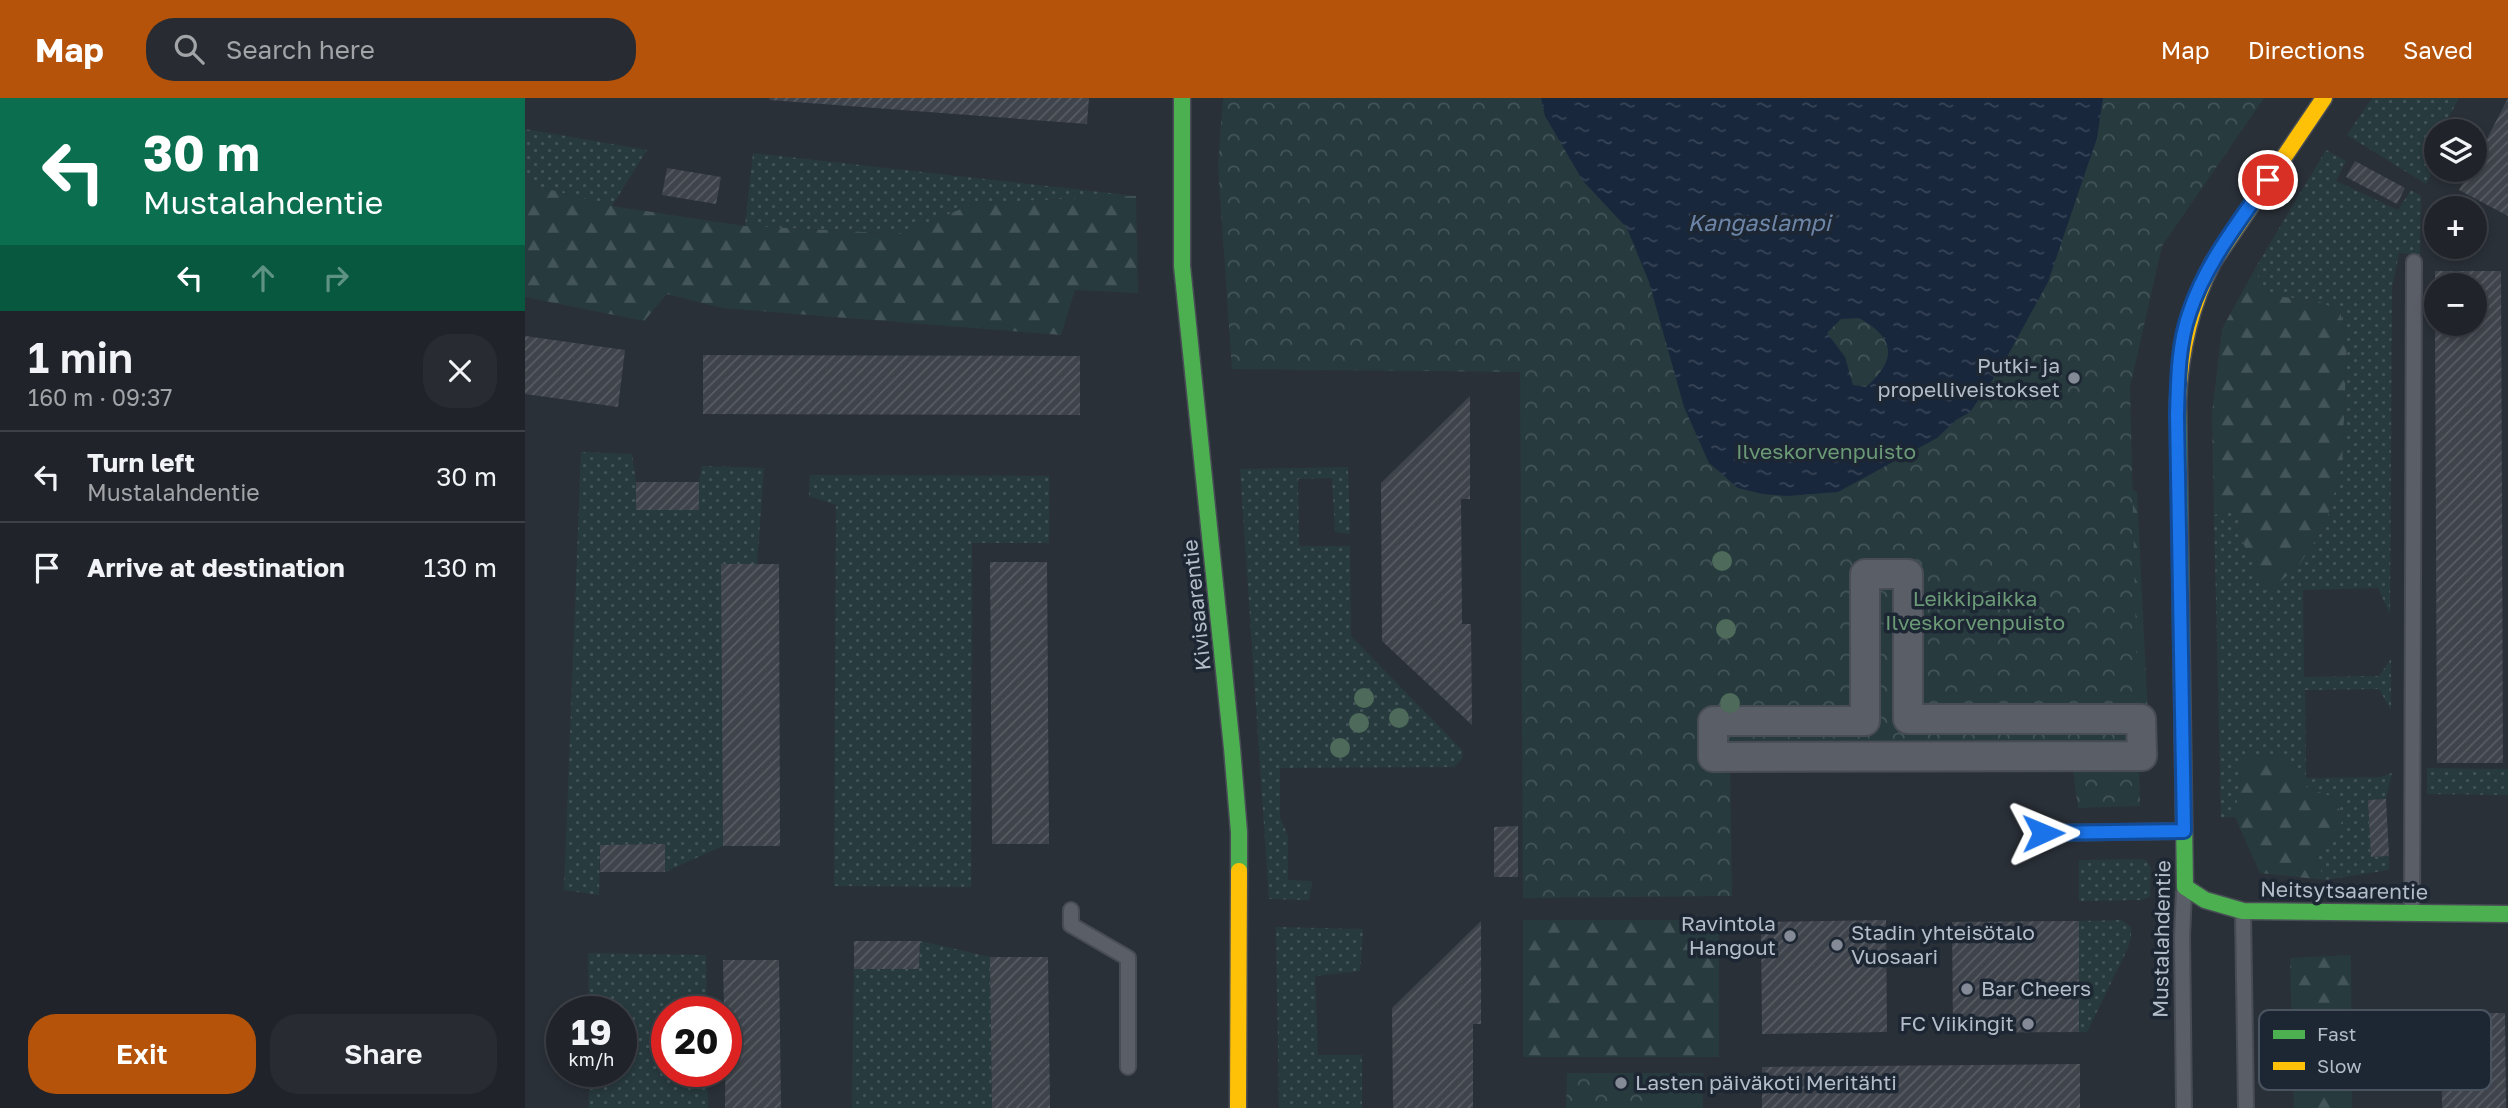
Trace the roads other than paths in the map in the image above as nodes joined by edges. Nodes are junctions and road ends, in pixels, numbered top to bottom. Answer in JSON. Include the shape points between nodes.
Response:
{"nodes":[{"id":1,"x":1182,"y":98,"type":"edge"},
{"id":2,"x":2324,"y":98,"type":"edge"},
{"id":3,"x":2414,"y":262,"type":"dead end"},
{"id":4,"x":1908,"y":574,"type":"joint"},
{"id":5,"x":2184,"y":831,"type":"junction"},
{"id":6,"x":2043,"y":833,"type":"dead end"},
{"id":7,"x":2185,"y":887,"type":"junction"},
{"id":8,"x":1071,"y":909,"type":"dead end"},
{"id":9,"x":2243,"y":911,"type":"junction"},
{"id":10,"x":2412,"y":914,"type":"junction"},
{"id":11,"x":2508,"y":914,"type":"edge"},
{"id":12,"x":1128,"y":1067,"type":"dead end"},
{"id":13,"x":1238,"y":1108,"type":"edge"},
{"id":14,"x":2183,"y":1108,"type":"edge"},
{"id":15,"x":2246,"y":1108,"type":"edge"}],
"edges":[{"from":1,"to":13,"type":"street","name":"Kivisaarentie","via":[[1182,266],[1239,832]]},
{"from":2,"to":5,"type":"street","name":"Mustalahdentie","via":[[2213,262],[2188,316],[2177,415]]},
{"from":3,"to":10,"type":"lane"},
{"from":4,"to":4,"type":"street","via":[[1865,574],[1865,721],[1713,721],[1713,757],[2141,756],[2141,719],[1908,719]]},
{"from":5,"to":6,"type":"lane"},
{"from":5,"to":7,"type":"street","name":"Mustalahdentie"},
{"from":7,"to":9,"type":"street","name":"Neitsytsaarentie","via":[[2205,901]]},
{"from":7,"to":14,"type":"lane","name":"Mustalahdentie"},
{"from":8,"to":12,"type":"lane","via":[[1071,925],[1128,958]]},
{"from":9,"to":10,"type":"street","name":"Neitsytsaarentie"},
{"from":9,"to":15,"type":"lane"},
{"from":10,"to":11,"type":"street","name":"Neitsytsaarentie"}]}
